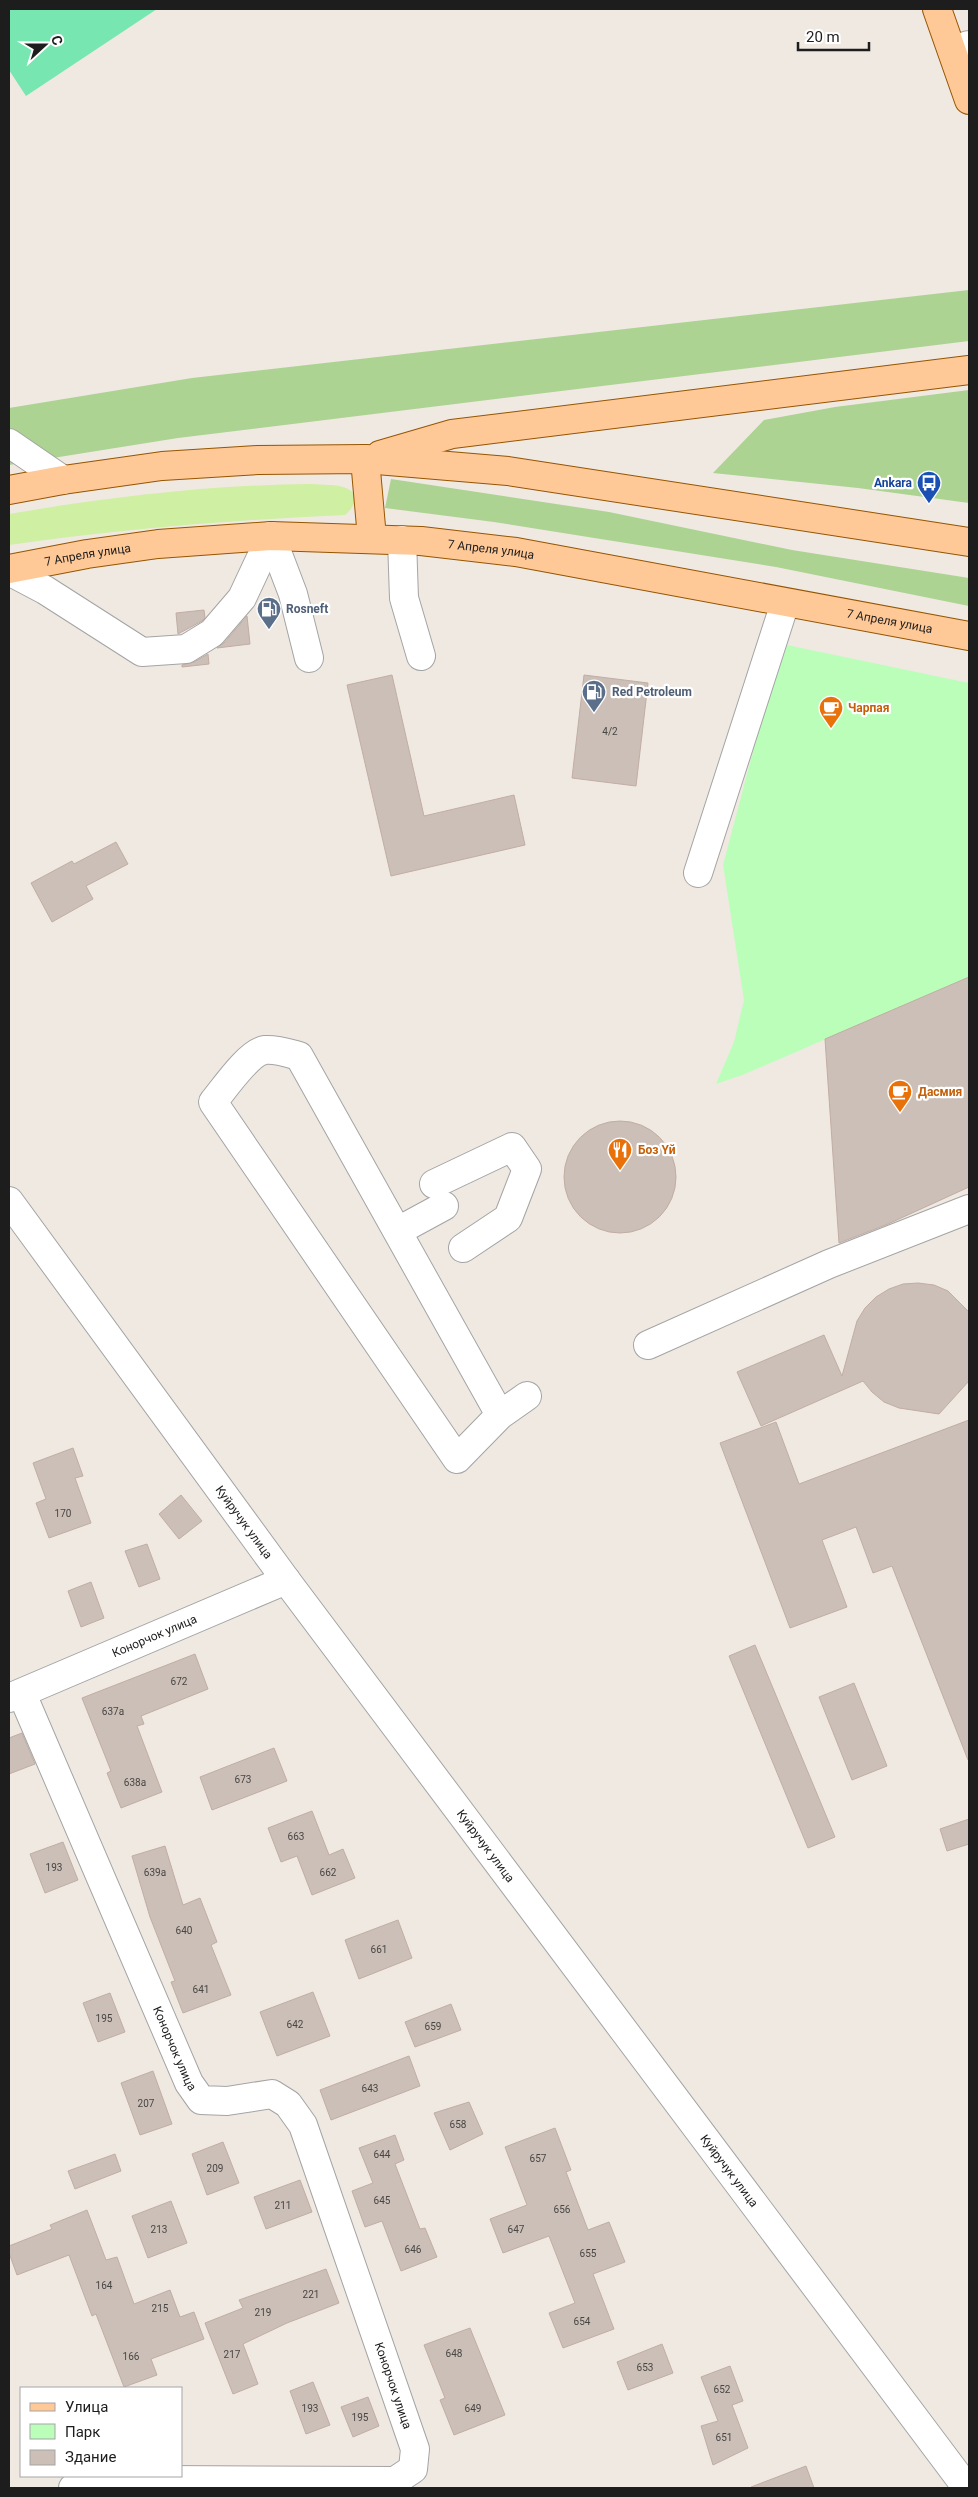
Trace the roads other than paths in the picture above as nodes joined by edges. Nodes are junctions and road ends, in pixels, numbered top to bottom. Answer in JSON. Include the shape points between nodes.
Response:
{"nodes":[{"id":1,"x":937,"y":9,"type":"edge"},
{"id":2,"x":960,"y":47,"type":"edge"},
{"id":3,"x":969,"y":100,"type":"edge"},
{"id":4,"x":969,"y":370,"type":"edge"},
{"id":5,"x":9,"y":442,"type":"edge"},
{"id":6,"x":365,"y":459,"type":"junction"},
{"id":7,"x":63,"y":480,"type":"junction"},
{"id":8,"x":9,"y":490,"type":"edge"},
{"id":9,"x":270,"y":536,"type":"junction"},
{"id":10,"x":372,"y":538,"type":"junction"},
{"id":11,"x":402,"y":540,"type":"junction"},
{"id":12,"x":969,"y":542,"type":"edge"},
{"id":13,"x":9,"y":570,"type":"edge"},
{"id":14,"x":785,"y":603,"type":"junction"},
{"id":15,"x":969,"y":636,"type":"edge"},
{"id":16,"x":421,"y":656,"type":"dead end"},
{"id":17,"x":310,"y":658,"type":"dead end"},
{"id":18,"x":698,"y":872,"type":"dead end"},
{"id":19,"x":9,"y":1201,"type":"edge"},
{"id":20,"x":969,"y":1209,"type":"edge"},
{"id":21,"x":398,"y":1231,"type":"junction"},
{"id":22,"x":463,"y":1248,"type":"dead end"},
{"id":23,"x":648,"y":1345,"type":"dead end"},
{"id":24,"x":527,"y":1396,"type":"dead end"},
{"id":25,"x":500,"y":1415,"type":"junction"},
{"id":26,"x":286,"y":1580,"type":"junction"},
{"id":27,"x":16,"y":1696,"type":"edge"},
{"id":28,"x":73,"y":2488,"type":"edge"},
{"id":29,"x":967,"y":2488,"type":"edge"}],
"edges":[{"from":1,"to":2,"type":"main road"},
{"from":2,"to":3,"type":"main road"},
{"from":4,"to":6,"type":"main road","via":[[452,434]]},
{"from":5,"to":7,"type":"street"},
{"from":6,"to":7,"type":"main road","via":[[248,460],[162,466]]},
{"from":6,"to":10,"type":"main road"},
{"from":6,"to":12,"type":"main road","via":[[508,471]]},
{"from":7,"to":8,"type":"main road"},
{"from":9,"to":10,"type":"main road","name":"7 Апреля улица"},
{"from":9,"to":13,"type":"main road","name":"7 Апреля улица","via":[[158,544]]},
{"from":9,"to":13,"type":"street","via":[[242,598],[212,633],[186,649],[142,652]]},
{"from":9,"to":17,"type":"street","via":[[294,594]]},
{"from":10,"to":11,"type":"main road","name":"7 Апреля улица"},
{"from":11,"to":14,"type":"main road","name":"7 Апреля улица","via":[[516,552]]},
{"from":11,"to":16,"type":"street","via":[[404,598]]},
{"from":14,"to":15,"type":"main road","name":"7 Апреля улица"},
{"from":14,"to":18,"type":"street"},
{"from":19,"to":26,"type":"street","name":"Куйручук улица"},
{"from":20,"to":23,"type":"street","via":[[829,1264]]},
{"from":21,"to":22,"type":"street","via":[[439,1195],[512,1147],[527,1169],[508,1218]]},
{"from":21,"to":25,"type":"street"},
{"from":21,"to":25,"type":"street","via":[[300,1056],[263,1050],[249,1059],[213,1102],[457,1459]]},
{"from":24,"to":25,"type":"street"},
{"from":26,"to":27,"type":"street","name":"Конорчок улица"},
{"from":26,"to":29,"type":"street","name":"Куйручук улица"},
{"from":27,"to":28,"type":"street","name":"Конорчок улица","via":[[189,2082],[201,2100],[227,2101],[272,2094],[288,2104],[303,2125],[415,2450],[413,2469],[395,2481],[165,2480]]}]}
